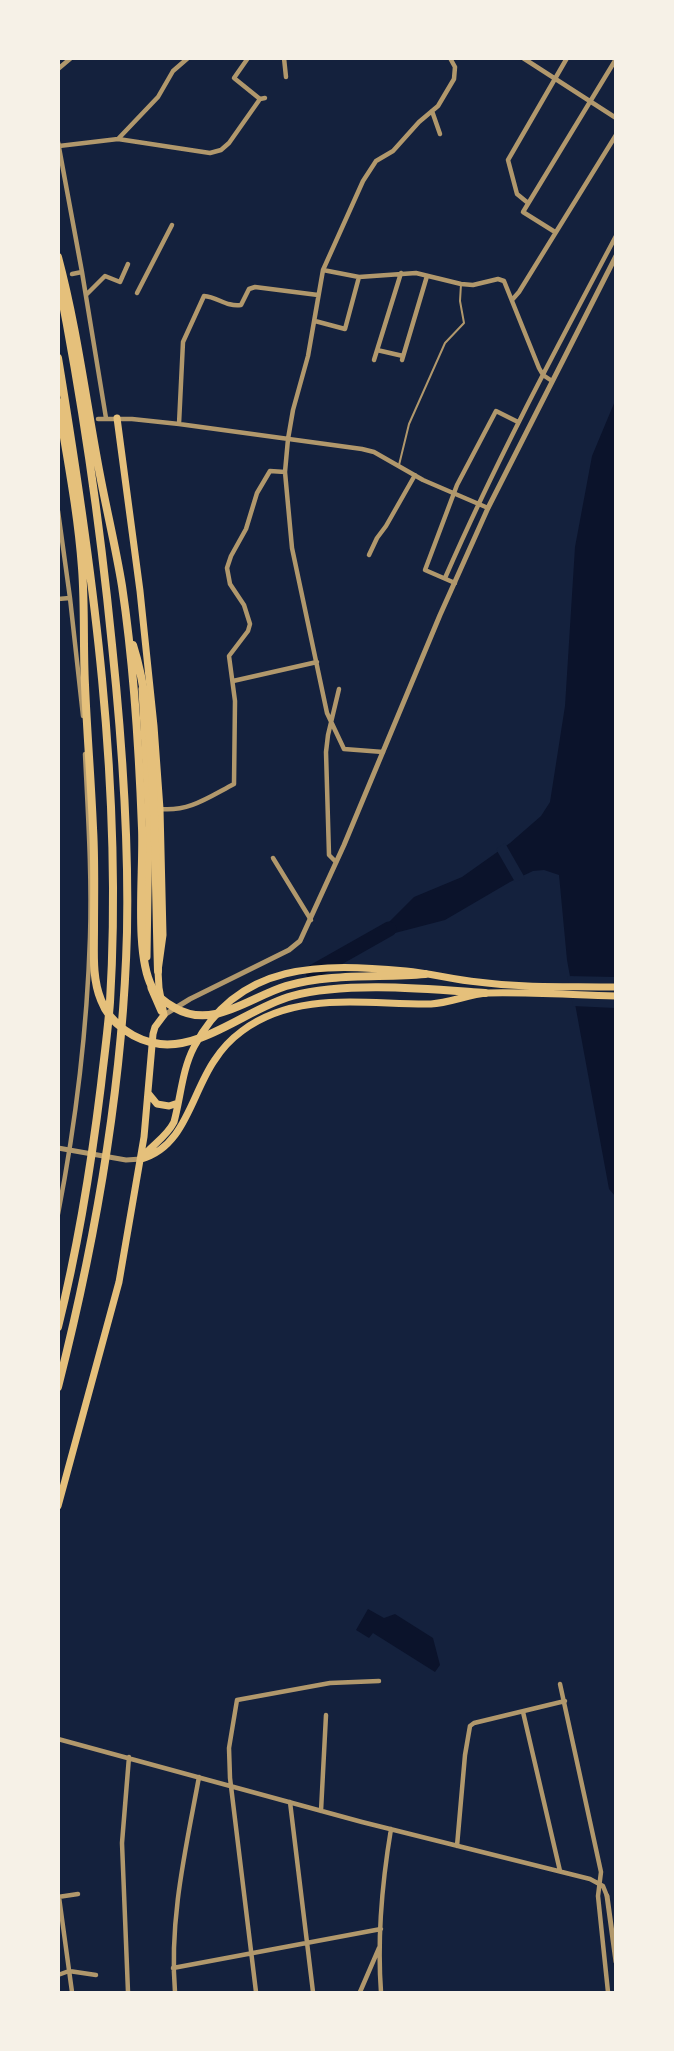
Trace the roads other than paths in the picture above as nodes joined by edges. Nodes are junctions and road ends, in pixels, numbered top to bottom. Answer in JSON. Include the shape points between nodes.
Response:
{"nodes":[{"id":1,"x":71,"y":58,"type":"edge"},
{"id":2,"x":188,"y":58,"type":"edge"},
{"id":3,"x":248,"y":58,"type":"edge"},
{"id":4,"x":284,"y":58,"type":"edge"},
{"id":5,"x":450,"y":58,"type":"edge"},
{"id":6,"x":523,"y":58,"type":"edge"},
{"id":7,"x":567,"y":58,"type":"edge"},
{"id":8,"x":615,"y":59,"type":"edge"},
{"id":9,"x":58,"y":69,"type":"edge"},
{"id":10,"x":286,"y":77,"type":"dead end"},
{"id":11,"x":554,"y":80,"type":"junction"},
{"id":12,"x":589,"y":102,"type":"junction"},
{"id":13,"x":432,"y":111,"type":"junction"},
{"id":14,"x":615,"y":118,"type":"edge"},
{"id":15,"x":440,"y":134,"type":"dead end"},
{"id":16,"x":615,"y":135,"type":"edge"},
{"id":17,"x":118,"y":139,"type":"junction"},
{"id":18,"x":59,"y":144,"type":"edge"},
{"id":19,"x":60,"y":162,"type":"edge"},
{"id":20,"x":528,"y":202,"type":"junction"},
{"id":21,"x":172,"y":225,"type":"dead end"},
{"id":22,"x":555,"y":232,"type":"junction"},
{"id":23,"x":615,"y":236,"type":"edge"},
{"id":24,"x":615,"y":256,"type":"edge"},
{"id":25,"x":58,"y":257,"type":"edge"},
{"id":26,"x":128,"y":264,"type":"dead end"},
{"id":27,"x":323,"y":270,"type":"junction"},
{"id":28,"x":82,"y":272,"type":"junction"},
{"id":29,"x":401,"y":273,"type":"junction"},
{"id":30,"x":72,"y":274,"type":"dead end"},
{"id":31,"x":427,"y":276,"type":"junction"},
{"id":32,"x":359,"y":277,"type":"junction"},
{"id":33,"x":58,"y":278,"type":"edge"},
{"id":34,"x":461,"y":284,"type":"junction"},
{"id":35,"x":137,"y":293,"type":"dead end"},
{"id":36,"x":86,"y":295,"type":"junction"},
{"id":37,"x":318,"y":295,"type":"junction"},
{"id":38,"x":512,"y":300,"type":"junction"},
{"id":39,"x":315,"y":321,"type":"junction"},
{"id":40,"x":377,"y":350,"type":"junction"},
{"id":41,"x":58,"y":358,"type":"edge"},
{"id":42,"x":374,"y":360,"type":"dead end"},
{"id":43,"x":543,"y":375,"type":"junction"},
{"id":44,"x":552,"y":381,"type":"junction"},
{"id":45,"x":58,"y":402,"type":"edge"},
{"id":46,"x":106,"y":418,"type":"junction"},
{"id":47,"x":117,"y":418,"type":"junction"},
{"id":48,"x":98,"y":419,"type":"dead end"},
{"id":49,"x":518,"y":422,"type":"junction"},
{"id":50,"x":179,"y":423,"type":"junction"},
{"id":51,"x":288,"y":440,"type":"junction"},
{"id":52,"x":399,"y":465,"type":"junction"},
{"id":53,"x":285,"y":472,"type":"junction"},
{"id":54,"x":415,"y":476,"type":"junction"},
{"id":55,"x":454,"y":493,"type":"junction"},
{"id":56,"x":477,"y":504,"type":"junction"},
{"id":57,"x":488,"y":508,"type":"junction"},
{"id":58,"x":58,"y":511,"type":"edge"},
{"id":59,"x":369,"y":555,"type":"dead end"},
{"id":60,"x":445,"y":579,"type":"junction"},
{"id":61,"x":455,"y":583,"type":"junction"},
{"id":62,"x":70,"y":598,"type":"junction"},
{"id":63,"x":58,"y":599,"type":"edge"},
{"id":64,"x":128,"y":629,"type":"junction"},
{"id":65,"x":317,"y":662,"type":"junction"},
{"id":66,"x":147,"y":669,"type":"junction"},
{"id":67,"x":233,"y":681,"type":"junction"},
{"id":68,"x":339,"y":689,"type":"dead end"},
{"id":69,"x":331,"y":723,"type":"junction"},
{"id":70,"x":383,"y":752,"type":"junction"},
{"id":71,"x":156,"y":754,"type":"junction"},
{"id":72,"x":145,"y":755,"type":"junction"},
{"id":73,"x":160,"y":809,"type":"junction"},
{"id":74,"x":273,"y":858,"type":"dead end"},
{"id":75,"x":336,"y":862,"type":"junction"},
{"id":76,"x":311,"y":920,"type":"junction"},
{"id":77,"x":158,"y":971,"type":"junction"},
{"id":78,"x":425,"y":974,"type":"junction"},
{"id":79,"x":615,"y":987,"type":"edge"},
{"id":80,"x":485,"y":993,"type":"junction"},
{"id":81,"x":615,"y":996,"type":"edge"},
{"id":82,"x":164,"y":1015,"type":"junction"},
{"id":83,"x":148,"y":1093,"type":"junction"},
{"id":84,"x":178,"y":1103,"type":"junction"},
{"id":85,"x":58,"y":1148,"type":"edge"},
{"id":86,"x":71,"y":1150,"type":"junction"},
{"id":87,"x":141,"y":1159,"type":"junction"},
{"id":88,"x":58,"y":1214,"type":"edge"},
{"id":89,"x":58,"y":1327,"type":"edge"},
{"id":90,"x":58,"y":1387,"type":"edge"},
{"id":91,"x":58,"y":1506,"type":"edge"},
{"id":92,"x":379,"y":1681,"type":"dead end"},
{"id":93,"x":560,"y":1684,"type":"dead end"},
{"id":94,"x":565,"y":1701,"type":"junction"},
{"id":95,"x":523,"y":1712,"type":"junction"},
{"id":96,"x":326,"y":1715,"type":"dead end"},
{"id":97,"x":58,"y":1739,"type":"edge"},
{"id":98,"x":129,"y":1757,"type":"junction"},
{"id":99,"x":199,"y":1777,"type":"junction"},
{"id":100,"x":230,"y":1785,"type":"junction"},
{"id":101,"x":290,"y":1803,"type":"junction"},
{"id":102,"x":321,"y":1811,"type":"junction"},
{"id":103,"x":391,"y":1829,"type":"junction"},
{"id":104,"x":457,"y":1846,"type":"junction"},
{"id":105,"x":560,"y":1871,"type":"junction"},
{"id":106,"x":599,"y":1883,"type":"junction"},
{"id":107,"x":78,"y":1894,"type":"dead end"},
{"id":108,"x":607,"y":1896,"type":"joint"},
{"id":109,"x":59,"y":1897,"type":"edge"},
{"id":110,"x":381,"y":1929,"type":"junction"},
{"id":111,"x":308,"y":1942,"type":"junction"},
{"id":112,"x":380,"y":1946,"type":"junction"},
{"id":113,"x":251,"y":1953,"type":"junction"},
{"id":114,"x":615,"y":1962,"type":"edge"},
{"id":115,"x":173,"y":1968,"type":"junction"},
{"id":116,"x":69,"y":1971,"type":"junction"},
{"id":117,"x":58,"y":1975,"type":"edge"},
{"id":118,"x":96,"y":1975,"type":"dead end"},
{"id":119,"x":72,"y":1992,"type":"edge"},
{"id":120,"x":128,"y":1992,"type":"edge"},
{"id":121,"x":175,"y":1992,"type":"edge"},
{"id":122,"x":256,"y":1992,"type":"edge"},
{"id":123,"x":313,"y":1992,"type":"edge"},
{"id":124,"x":360,"y":1992,"type":"edge"},
{"id":125,"x":381,"y":1992,"type":"edge"},
{"id":126,"x":608,"y":1992,"type":"edge"}],
"edges":[{"from":1,"to":9,"type":"street"},
{"from":2,"to":17,"type":"street"},
{"from":3,"to":17,"type":"street","via":[[234,78],[262,99],[221,150],[210,153]]},
{"from":4,"to":10,"type":"street"},
{"from":5,"to":13,"type":"street","via":[[454,80]]},
{"from":6,"to":11,"type":"street"},
{"from":7,"to":11,"type":"street"},
{"from":8,"to":12,"type":"street"},
{"from":11,"to":12,"type":"street"},
{"from":11,"to":20,"type":"street","via":[[508,160],[517,194]]},
{"from":12,"to":14,"type":"street"},
{"from":12,"to":20,"type":"street"},
{"from":13,"to":15,"type":"street"},
{"from":13,"to":27,"type":"street","via":[[393,151],[376,161]]},
{"from":16,"to":22,"type":"street"},
{"from":17,"to":18,"type":"street"},
{"from":18,"to":19,"type":"street"},
{"from":19,"to":28,"type":"street"},
{"from":20,"to":22,"type":"street","via":[[523,212]]},
{"from":21,"to":35,"type":"street"},
{"from":22,"to":38,"type":"street"},
{"from":23,"to":43,"type":"street"},
{"from":24,"to":44,"type":"street"},
{"from":25,"to":64,"type":"highway","via":[[71,303]]},
{"from":26,"to":36,"type":"street","via":[[120,282],[105,276]]},
{"from":27,"to":32,"type":"street"},
{"from":27,"to":37,"type":"street"},
{"from":28,"to":30,"type":"street"},
{"from":28,"to":36,"type":"street"},
{"from":29,"to":31,"type":"street"},
{"from":29,"to":32,"type":"street"},
{"from":29,"to":40,"type":"street"},
{"from":31,"to":34,"type":"street"},
{"from":31,"to":40,"type":"street","via":[[403,358]]},
{"from":32,"to":39,"type":"street","via":[[345,329]]},
{"from":33,"to":90,"type":"highway","via":[[92,477],[106,589],[126,822],[127,932],[123,1009],[105,1167],[84,1281]]},
{"from":34,"to":38,"type":"street","via":[[498,279],[504,281]]},
{"from":34,"to":52,"type":"lane","via":[[464,323],[445,344],[409,424]]},
{"from":36,"to":46,"type":"street"},
{"from":37,"to":39,"type":"street"},
{"from":37,"to":50,"type":"street","via":[[255,287],[249,289],[241,305],[232,306],[204,296],[183,342]]},
{"from":38,"to":43,"type":"street"},
{"from":39,"to":51,"type":"street"},
{"from":40,"to":42,"type":"street"},
{"from":41,"to":89,"type":"highway","via":[[93,600],[111,822],[113,932],[110,1004],[94,1145]]},
{"from":43,"to":44,"type":"street"},
{"from":43,"to":49,"type":"street"},
{"from":44,"to":57,"type":"street"},
{"from":45,"to":80,"type":"highway","via":[[82,569],[94,839],[94,957],[101,1001],[114,1021],[136,1037],[160,1044],[183,1042],[270,1004],[312,992],[353,988]]},
{"from":46,"to":47,"type":"street"},
{"from":46,"to":48,"type":"street"},
{"from":47,"to":50,"type":"street"},
{"from":47,"to":66,"type":"main road"},
{"from":49,"to":55,"type":"street","via":[[496,411]]},
{"from":49,"to":56,"type":"street"},
{"from":50,"to":51,"type":"street"},
{"from":51,"to":52,"type":"street","via":[[362,449]]},
{"from":51,"to":53,"type":"street"},
{"from":52,"to":54,"type":"street"},
{"from":53,"to":65,"type":"street","via":[[292,548]]},
{"from":53,"to":67,"type":"street","via":[[270,471],[261,485],[227,568],[230,584],[244,605],[250,624],[229,656]]},
{"from":54,"to":55,"type":"street"},
{"from":54,"to":59,"type":"street"},
{"from":55,"to":56,"type":"street"},
{"from":55,"to":60,"type":"street","via":[[425,570]]},
{"from":56,"to":57,"type":"street"},
{"from":56,"to":60,"type":"street"},
{"from":57,"to":61,"type":"street"},
{"from":58,"to":62,"type":"street"},
{"from":60,"to":61,"type":"street"},
{"from":61,"to":70,"type":"street"},
{"from":62,"to":63,"type":"street"},
{"from":62,"to":86,"type":"street","via":[[84,724],[90,835],[90,936],[84,1036]]},
{"from":64,"to":77,"type":"highway","via":[[146,695]]},
{"from":64,"to":78,"type":"highway","via":[[143,830],[142,951],[153,989],[177,1009],[205,1016],[309,981]]},
{"from":65,"to":67,"type":"street"},
{"from":65,"to":69,"type":"street"},
{"from":66,"to":71,"type":"main road"},
{"from":66,"to":72,"type":"main road","via":[[141,697]]},
{"from":67,"to":73,"type":"street","via":[[234,783],[177,811]]},
{"from":68,"to":69,"type":"street"},
{"from":69,"to":70,"type":"street","via":[[344,749]]},
{"from":69,"to":75,"type":"street","via":[[326,752],[326,801],[329,855]]},
{"from":70,"to":75,"type":"street"},
{"from":71,"to":72,"type":"main road"},
{"from":71,"to":73,"type":"main road"},
{"from":72,"to":82,"type":"main road","via":[[146,951],[151,989]]},
{"from":73,"to":77,"type":"main road","via":[[163,935]]},
{"from":74,"to":76,"type":"street"},
{"from":75,"to":76,"type":"street"},
{"from":76,"to":82,"type":"street","via":[[294,947]]},
{"from":77,"to":82,"type":"main road"},
{"from":78,"to":79,"type":"main road","via":[[488,983]]},
{"from":78,"to":84,"type":"main road","via":[[297,969],[260,982],[230,1001],[207,1025],[193,1048]]},
{"from":80,"to":81,"type":"main road"},
{"from":80,"to":87,"type":"main road","via":[[441,1003],[334,1002],[295,1006],[260,1020],[225,1046],[214,1060],[173,1138],[158,1153]]},
{"from":82,"to":83,"type":"main road","via":[[154,1027]]},
{"from":83,"to":84,"type":"main road","via":[[157,1104]]},
{"from":83,"to":87,"type":"main road"},
{"from":84,"to":87,"type":"main road","via":[[170,1130]]},
{"from":85,"to":86,"type":"street"},
{"from":86,"to":87,"type":"street"},
{"from":86,"to":88,"type":"street"},
{"from":87,"to":91,"type":"main road","via":[[119,1282]]},
{"from":92,"to":100,"type":"street","via":[[330,1683],[237,1701],[229,1748]]},
{"from":93,"to":94,"type":"street"},
{"from":94,"to":95,"type":"street"},
{"from":94,"to":106,"type":"street","via":[[601,1872]]},
{"from":95,"to":104,"type":"street","via":[[470,1726]]},
{"from":95,"to":105,"type":"street"},
{"from":96,"to":102,"type":"street"},
{"from":97,"to":98,"type":"street"},
{"from":98,"to":99,"type":"street"},
{"from":98,"to":120,"type":"street","via":[[122,1843]]},
{"from":99,"to":100,"type":"street"},
{"from":99,"to":115,"type":"street","via":[[178,1894]]},
{"from":100,"to":101,"type":"street"},
{"from":100,"to":113,"type":"street"},
{"from":101,"to":102,"type":"street"},
{"from":101,"to":111,"type":"street"},
{"from":102,"to":103,"type":"street"},
{"from":103,"to":104,"type":"street"},
{"from":103,"to":110,"type":"street","via":[[383,1878]]},
{"from":104,"to":105,"type":"street"},
{"from":105,"to":106,"type":"street"},
{"from":106,"to":108,"type":"street"},
{"from":106,"to":126,"type":"street"},
{"from":107,"to":109,"type":"street"},
{"from":108,"to":114,"type":"street"},
{"from":109,"to":116,"type":"street"},
{"from":110,"to":111,"type":"street"},
{"from":110,"to":112,"type":"street"},
{"from":111,"to":113,"type":"street"},
{"from":111,"to":123,"type":"street"},
{"from":112,"to":124,"type":"street"},
{"from":112,"to":125,"type":"street"},
{"from":113,"to":115,"type":"street"},
{"from":113,"to":122,"type":"street"},
{"from":115,"to":121,"type":"street"},
{"from":116,"to":117,"type":"street"},
{"from":116,"to":118,"type":"street"},
{"from":116,"to":119,"type":"street"}]}
